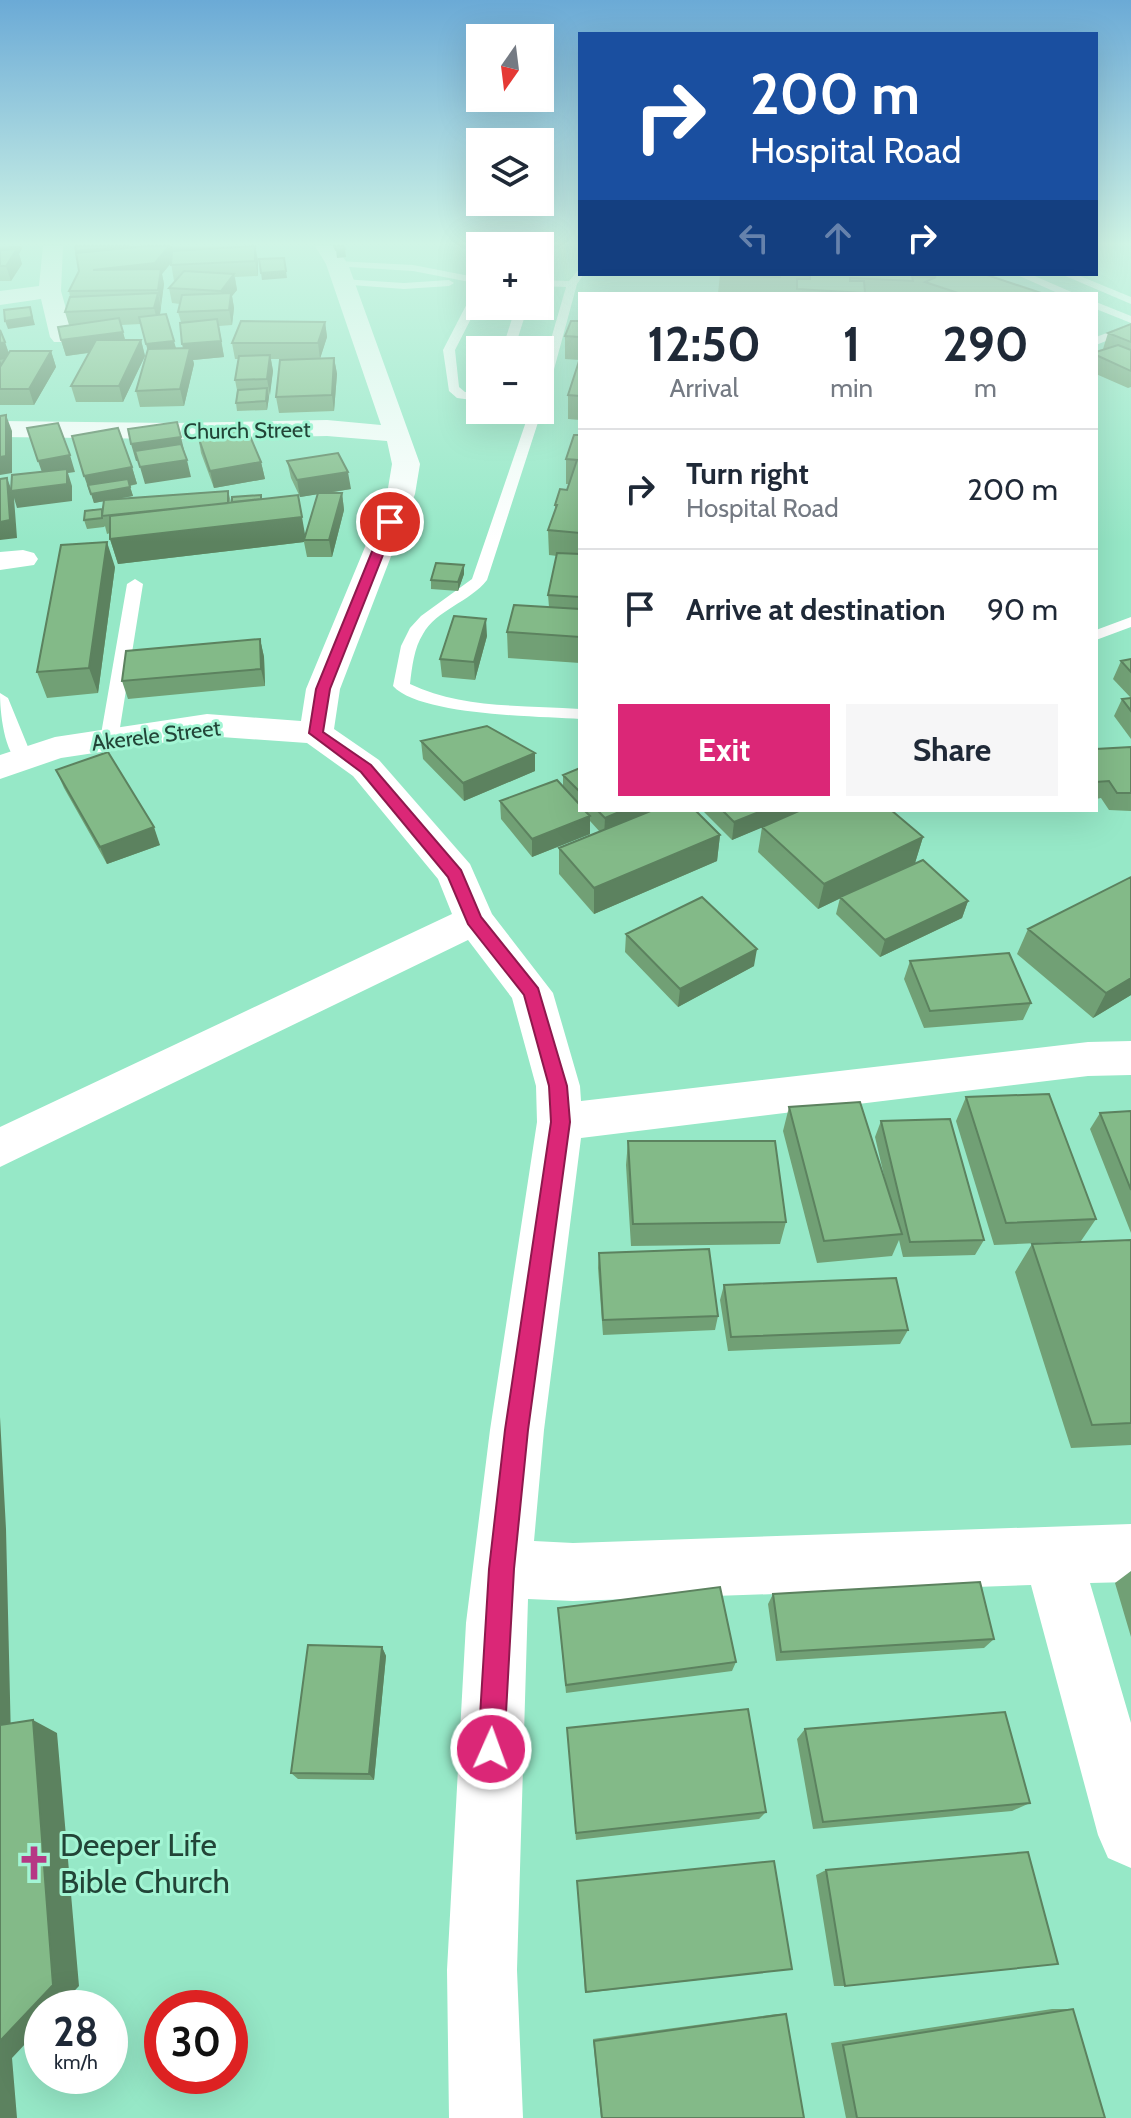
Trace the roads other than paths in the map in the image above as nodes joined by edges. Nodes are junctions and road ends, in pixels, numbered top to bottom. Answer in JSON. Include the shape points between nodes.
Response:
{"nodes":[{"id":1,"x":365,"y":345,"type":"edge"},
{"id":2,"x":452,"y":345,"type":"edge"},
{"id":3,"x":466,"y":396,"type":"edge"},
{"id":4,"x":531,"y":424,"type":"edge"},
{"id":5,"x":0,"y":429,"type":"edge"},
{"id":6,"x":398,"y":434,"type":"junction"},
{"id":7,"x":135,"y":584,"type":"dead end"},
{"id":8,"x":1131,"y":622,"type":"edge"},
{"id":9,"x":1098,"y":634,"type":"edge"},
{"id":10,"x":0,"y":698,"type":"edge"},
{"id":11,"x":578,"y":714,"type":"edge"},
{"id":12,"x":316,"y":733,"type":"junction"},
{"id":13,"x":109,"y":740,"type":"junction"},
{"id":14,"x":12,"y":764,"type":"edge"},
{"id":15,"x":474,"y":920,"type":"junction"},
{"id":16,"x":1131,"y":1058,"type":"edge"},
{"id":17,"x":560,"y":1122,"type":"junction"},
{"id":18,"x":0,"y":1148,"type":"edge"},
{"id":19,"x":1131,"y":1553,"type":"edge"},
{"id":20,"x":1053,"y":1558,"type":"junction"},
{"id":21,"x":501,"y":1569,"type":"junction"},
{"id":22,"x":1131,"y":1835,"type":"edge"},
{"id":23,"x":486,"y":2118,"type":"edge"}],
"edges":[{"from":1,"to":6,"type":"street"},
{"from":2,"to":3,"type":"lane","via":[[453,388]]},
{"from":4,"to":11,"type":"lane","via":[[479,580],[419,627],[401,686],[416,696]]},
{"from":5,"to":6,"type":"street","name":"Church Street","via":[[327,428]]},
{"from":6,"to":12,"type":"street","via":[[406,464],[401,494],[323,689]]},
{"from":7,"to":13,"type":"lane"},
{"from":8,"to":9,"type":"lane"},
{"from":10,"to":14,"type":"lane"},
{"from":12,"to":13,"type":"street","name":"Akerele Street","via":[[207,725]]},
{"from":12,"to":15,"type":"street","via":[[366,768],[456,874]]},
{"from":13,"to":14,"type":"street","name":"Akerele Street","via":[[55,748]]},
{"from":15,"to":17,"type":"street","via":[[532,993],[558,1086]]},
{"from":15,"to":18,"type":"street"},
{"from":16,"to":17,"type":"street","via":[[1073,1060]]},
{"from":17,"to":21,"type":"street"},
{"from":19,"to":20,"type":"street"},
{"from":20,"to":21,"type":"street","via":[[573,1572]]},
{"from":20,"to":22,"type":"street"},
{"from":21,"to":23,"type":"street","via":[[482,1970]]}]}
